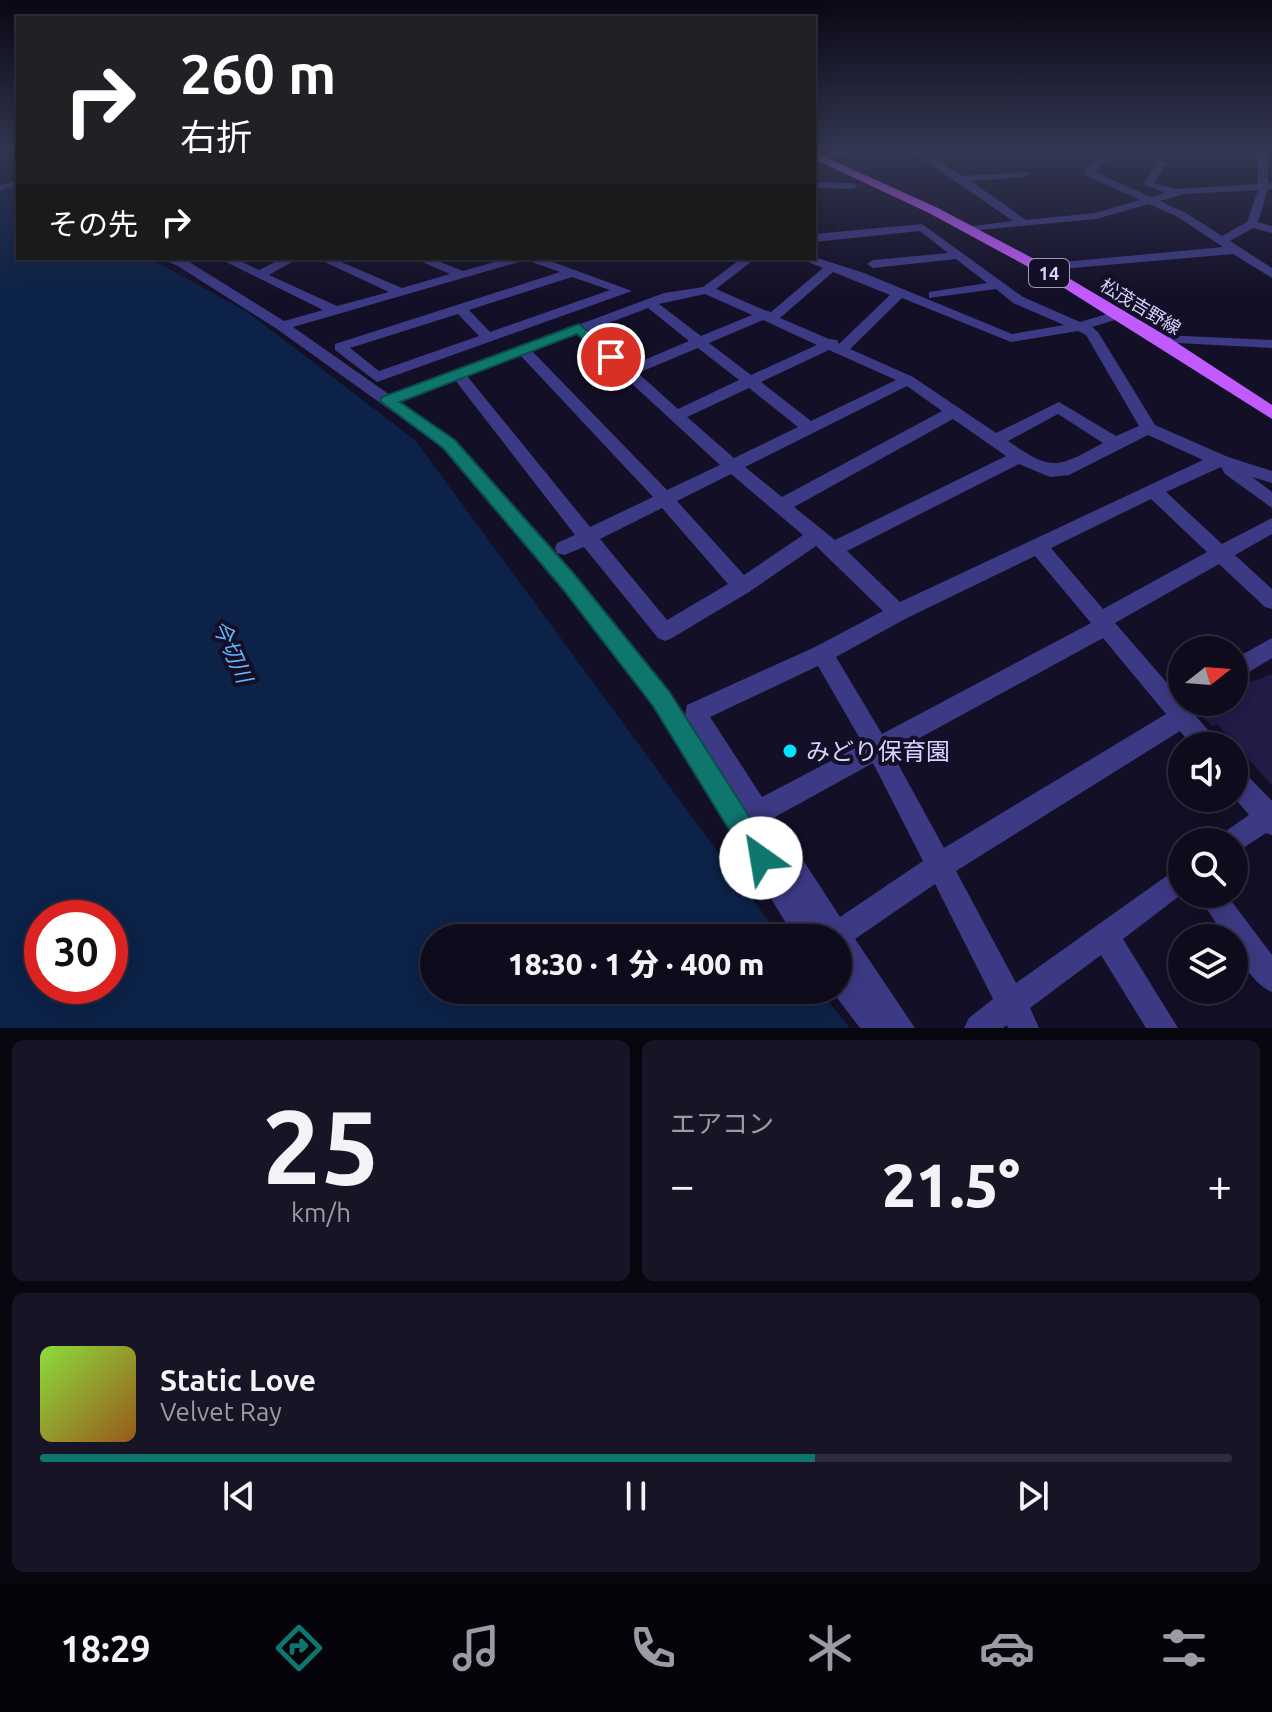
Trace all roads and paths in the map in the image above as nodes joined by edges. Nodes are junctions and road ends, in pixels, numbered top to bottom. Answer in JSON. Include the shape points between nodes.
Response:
{"nodes":[{"id":1,"x":906,"y":198,"type":"edge"},
{"id":2,"x":988,"y":198,"type":"edge"},
{"id":3,"x":1144,"y":198,"type":"edge"},
{"id":4,"x":1156,"y":198,"type":"edge"},
{"id":5,"x":1261,"y":198,"type":"edge"},
{"id":6,"x":1148,"y":200,"type":"junction"},
{"id":7,"x":1258,"y":203,"type":"junction"},
{"id":8,"x":1272,"y":207,"type":"edge"},
{"id":9,"x":1024,"y":224,"type":"junction"},
{"id":10,"x":1252,"y":224,"type":"junction"},
{"id":11,"x":973,"y":229,"type":"junction"},
{"id":12,"x":1272,"y":230,"type":"edge"},
{"id":13,"x":816,"y":238,"type":"edge"},
{"id":14,"x":1223,"y":240,"type":"junction"},
{"id":15,"x":1235,"y":250,"type":"junction"},
{"id":16,"x":960,"y":255,"type":"junction"},
{"id":17,"x":172,"y":260,"type":"edge"},
{"id":18,"x":228,"y":260,"type":"edge"},
{"id":19,"x":289,"y":260,"type":"edge"},
{"id":20,"x":327,"y":260,"type":"edge"},
{"id":21,"x":424,"y":260,"type":"edge"},
{"id":22,"x":513,"y":260,"type":"edge"},
{"id":23,"x":535,"y":260,"type":"edge"},
{"id":24,"x":747,"y":260,"type":"edge"},
{"id":25,"x":799,"y":260,"type":"edge"},
{"id":26,"x":810,"y":260,"type":"edge"},
{"id":27,"x":873,"y":264,"type":"dead end"},
{"id":28,"x":1042,"y":268,"type":"junction"},
{"id":29,"x":829,"y":269,"type":"junction"},
{"id":30,"x":571,"y":273,"type":"junction"},
{"id":31,"x":460,"y":274,"type":"junction"},
{"id":32,"x":1272,"y":274,"type":"edge"},
{"id":33,"x":259,"y":275,"type":"junction"},
{"id":34,"x":998,"y":285,"type":"junction"},
{"id":35,"x":622,"y":290,"type":"junction"},
{"id":36,"x":707,"y":290,"type":"junction"},
{"id":37,"x":398,"y":291,"type":"junction"},
{"id":38,"x":934,"y":295,"type":"dead end"},
{"id":39,"x":652,"y":302,"type":"junction"},
{"id":40,"x":461,"y":309,"type":"junction"},
{"id":41,"x":334,"y":310,"type":"junction"},
{"id":42,"x":1120,"y":314,"type":"junction"},
{"id":43,"x":770,"y":316,"type":"junction"},
{"id":44,"x":282,"y":326,"type":"junction"},
{"id":45,"x":1078,"y":327,"type":"junction"},
{"id":46,"x":579,"y":328,"type":"junction"},
{"id":47,"x":488,"y":338,"type":"junction"},
{"id":48,"x":1163,"y":339,"type":"junction"},
{"id":49,"x":701,"y":342,"type":"junction"},
{"id":50,"x":1272,"y":344,"type":"edge"},
{"id":51,"x":837,"y":345,"type":"junction"},
{"id":52,"x":522,"y":349,"type":"junction"},
{"id":53,"x":627,"y":372,"type":"junction"},
{"id":54,"x":458,"y":374,"type":"junction"},
{"id":55,"x":908,"y":380,"type":"junction"},
{"id":56,"x":749,"y":382,"type":"junction"},
{"id":57,"x":388,"y":401,"type":"junction"},
{"id":58,"x":953,"y":412,"type":"junction"},
{"id":59,"x":1272,"y":413,"type":"edge"},
{"id":60,"x":676,"y":416,"type":"junction"},
{"id":61,"x":809,"y":427,"type":"junction"},
{"id":62,"x":1149,"y":429,"type":"junction"},
{"id":63,"x":995,"y":441,"type":"junction"},
{"id":64,"x":1117,"y":445,"type":"junction"},
{"id":65,"x":1019,"y":457,"type":"junction"},
{"id":66,"x":1218,"y":461,"type":"junction"},
{"id":67,"x":731,"y":465,"type":"junction"},
{"id":68,"x":1272,"y":477,"type":"edge"},
{"id":69,"x":1153,"y":491,"type":"junction"},
{"id":70,"x":664,"y":498,"type":"junction"},
{"id":71,"x":1272,"y":501,"type":"edge"},
{"id":72,"x":780,"y":506,"type":"junction"},
{"id":73,"x":1272,"y":525,"type":"edge"},
{"id":74,"x":816,"y":536,"type":"junction"},
{"id":75,"x":587,"y":537,"type":"junction"},
{"id":76,"x":1037,"y":545,"type":"junction"},
{"id":77,"x":564,"y":548,"type":"dead end"},
{"id":78,"x":833,"y":549,"type":"junction"},
{"id":79,"x":1221,"y":554,"type":"junction"},
{"id":80,"x":742,"y":586,"type":"junction"},
{"id":81,"x":1272,"y":601,"type":"edge"},
{"id":82,"x":898,"y":613,"type":"junction"},
{"id":83,"x":1102,"y":623,"type":"junction"},
{"id":84,"x":1272,"y":647,"type":"edge"},
{"id":85,"x":822,"y":654,"type":"junction"},
{"id":86,"x":1248,"y":662,"type":"edge"},
{"id":87,"x":1168,"y":695,"type":"edge"},
{"id":88,"x":1170,"y":716,"type":"edge"},
{"id":89,"x":878,"y":750,"type":"junction"},
{"id":90,"x":1248,"y":794,"type":"edge"},
{"id":91,"x":759,"y":812,"type":"junction"},
{"id":92,"x":1270,"y":818,"type":"edge"},
{"id":93,"x":1248,"y":832,"type":"edge"},
{"id":94,"x":939,"y":866,"type":"junction"},
{"id":95,"x":1168,"y":889,"type":"edge"},
{"id":96,"x":1220,"y":908,"type":"edge"},
{"id":97,"x":822,"y":924,"type":"edge"},
{"id":98,"x":824,"y":924,"type":"edge"},
{"id":99,"x":851,"y":924,"type":"edge"},
{"id":100,"x":1105,"y":936,"type":"junction"},
{"id":101,"x":852,"y":965,"type":"edge"},
{"id":102,"x":1272,"y":978,"type":"edge"},
{"id":103,"x":852,"y":994,"type":"edge"},
{"id":104,"x":1018,"y":1017,"type":"edge"},
{"id":105,"x":879,"y":1028,"type":"edge"},
{"id":106,"x":900,"y":1028,"type":"edge"},
{"id":107,"x":979,"y":1028,"type":"edge"},
{"id":108,"x":1163,"y":1028,"type":"edge"}],
"edges":[{"from":1,"to":11,"type":"main road","name":"松茂吉野線","number":"14"},
{"from":2,"to":9,"type":"street"},
{"from":3,"to":6,"type":"street"},
{"from":4,"to":6,"type":"street"},
{"from":5,"to":7,"type":"street"},
{"from":6,"to":9,"type":"street","via":[[1096,216]]},
{"from":6,"to":14,"type":"street"},
{"from":7,"to":8,"type":"street"},
{"from":7,"to":10,"type":"street"},
{"from":9,"to":11,"type":"street"},
{"from":10,"to":12,"type":"street"},
{"from":10,"to":14,"type":"street"},
{"from":11,"to":28,"type":"main road","name":"松茂吉野線","number":"14"},
{"from":13,"to":16,"type":"street","via":[[922,227]]},
{"from":14,"to":15,"type":"street"},
{"from":15,"to":28,"type":"street"},
{"from":15,"to":32,"type":"street"},
{"from":16,"to":27,"type":"street"},
{"from":16,"to":34,"type":"street"},
{"from":17,"to":44,"type":"street"},
{"from":18,"to":33,"type":"street"},
{"from":19,"to":33,"type":"street"},
{"from":20,"to":37,"type":"street"},
{"from":21,"to":31,"type":"street"},
{"from":22,"to":31,"type":"street"},
{"from":23,"to":30,"type":"street"},
{"from":24,"to":36,"type":"street"},
{"from":25,"to":29,"type":"street"},
{"from":26,"to":45,"type":"street","via":[[1011,338]]},
{"from":28,"to":42,"type":"main road","name":"松茂吉野線","number":"14"},
{"from":29,"to":43,"type":"street"},
{"from":29,"to":51,"type":"street","via":[[899,294]]},
{"from":30,"to":35,"type":"street"},
{"from":30,"to":40,"type":"street"},
{"from":31,"to":37,"type":"street"},
{"from":33,"to":41,"type":"street"},
{"from":34,"to":38,"type":"street"},
{"from":34,"to":45,"type":"street"},
{"from":35,"to":39,"type":"street"},
{"from":35,"to":47,"type":"street"},
{"from":36,"to":39,"type":"street"},
{"from":36,"to":43,"type":"street"},
{"from":37,"to":41,"type":"street"},
{"from":39,"to":46,"type":"street"},
{"from":39,"to":49,"type":"street"},
{"from":40,"to":47,"type":"street"},
{"from":40,"to":47,"type":"street","via":[[340,347],[377,377]]},
{"from":41,"to":44,"type":"street"},
{"from":42,"to":45,"type":"street"},
{"from":42,"to":48,"type":"main road","name":"松茂吉野線","number":"14"},
{"from":43,"to":49,"type":"street"},
{"from":43,"to":51,"type":"street"},
{"from":44,"to":57,"type":"street"},
{"from":45,"to":62,"type":"street","via":[[1091,332]]},
{"from":46,"to":52,"type":"street"},
{"from":46,"to":53,"type":"street"},
{"from":48,"to":50,"type":"street"},
{"from":48,"to":59,"type":"main road","name":"松茂吉野線","number":"14"},
{"from":49,"to":53,"type":"street"},
{"from":49,"to":56,"type":"street"},
{"from":51,"to":55,"type":"street"},
{"from":51,"to":56,"type":"street"},
{"from":52,"to":54,"type":"street"},
{"from":52,"to":70,"type":"street"},
{"from":53,"to":60,"type":"street"},
{"from":54,"to":57,"type":"street"},
{"from":54,"to":75,"type":"street"},
{"from":55,"to":58,"type":"street"},
{"from":55,"to":61,"type":"street"},
{"from":56,"to":60,"type":"street"},
{"from":56,"to":61,"type":"street"},
{"from":57,"to":97,"type":"street","via":[[449,444],[568,581],[661,698]]},
{"from":58,"to":63,"type":"street"},
{"from":58,"to":72,"type":"street"},
{"from":60,"to":67,"type":"street"},
{"from":61,"to":67,"type":"street"},
{"from":62,"to":64,"type":"street"},
{"from":62,"to":66,"type":"street"},
{"from":63,"to":64,"type":"street","via":[[1059,407]]},
{"from":63,"to":65,"type":"street"},
{"from":64,"to":65,"type":"street","via":[[1069,469],[1050,471]]},
{"from":65,"to":78,"type":"street"},
{"from":66,"to":68,"type":"street"},
{"from":66,"to":69,"type":"street"},
{"from":66,"to":71,"type":"street"},
{"from":67,"to":70,"type":"street"},
{"from":67,"to":72,"type":"street"},
{"from":69,"to":76,"type":"street"},
{"from":69,"to":79,"type":"street"},
{"from":70,"to":75,"type":"street"},
{"from":70,"to":80,"type":"street"},
{"from":72,"to":74,"type":"street"},
{"from":73,"to":79,"type":"street"},
{"from":74,"to":78,"type":"street"},
{"from":74,"to":80,"type":"street"},
{"from":75,"to":77,"type":"street"},
{"from":75,"to":80,"type":"street","via":[[665,632]]},
{"from":76,"to":82,"type":"street"},
{"from":76,"to":83,"type":"street"},
{"from":78,"to":82,"type":"street"},
{"from":79,"to":81,"type":"street"},
{"from":79,"to":83,"type":"street"},
{"from":82,"to":85,"type":"street"},
{"from":83,"to":87,"type":"street"},
{"from":83,"to":89,"type":"street"},
{"from":84,"to":86,"type":"street"},
{"from":85,"to":89,"type":"street"},
{"from":85,"to":91,"type":"street","via":[[695,713]]},
{"from":88,"to":94,"type":"street"},
{"from":89,"to":91,"type":"street"},
{"from":89,"to":94,"type":"street"},
{"from":90,"to":92,"type":"street"},
{"from":91,"to":98,"type":"street"},
{"from":92,"to":93,"type":"street"},
{"from":94,"to":99,"type":"street"},
{"from":94,"to":104,"type":"street"},
{"from":95,"to":100,"type":"street"},
{"from":96,"to":102,"type":"street"},
{"from":100,"to":104,"type":"street"},
{"from":100,"to":108,"type":"street"},
{"from":101,"to":106,"type":"street"},
{"from":103,"to":105,"type":"street"},
{"from":104,"to":107,"type":"street"}]}
